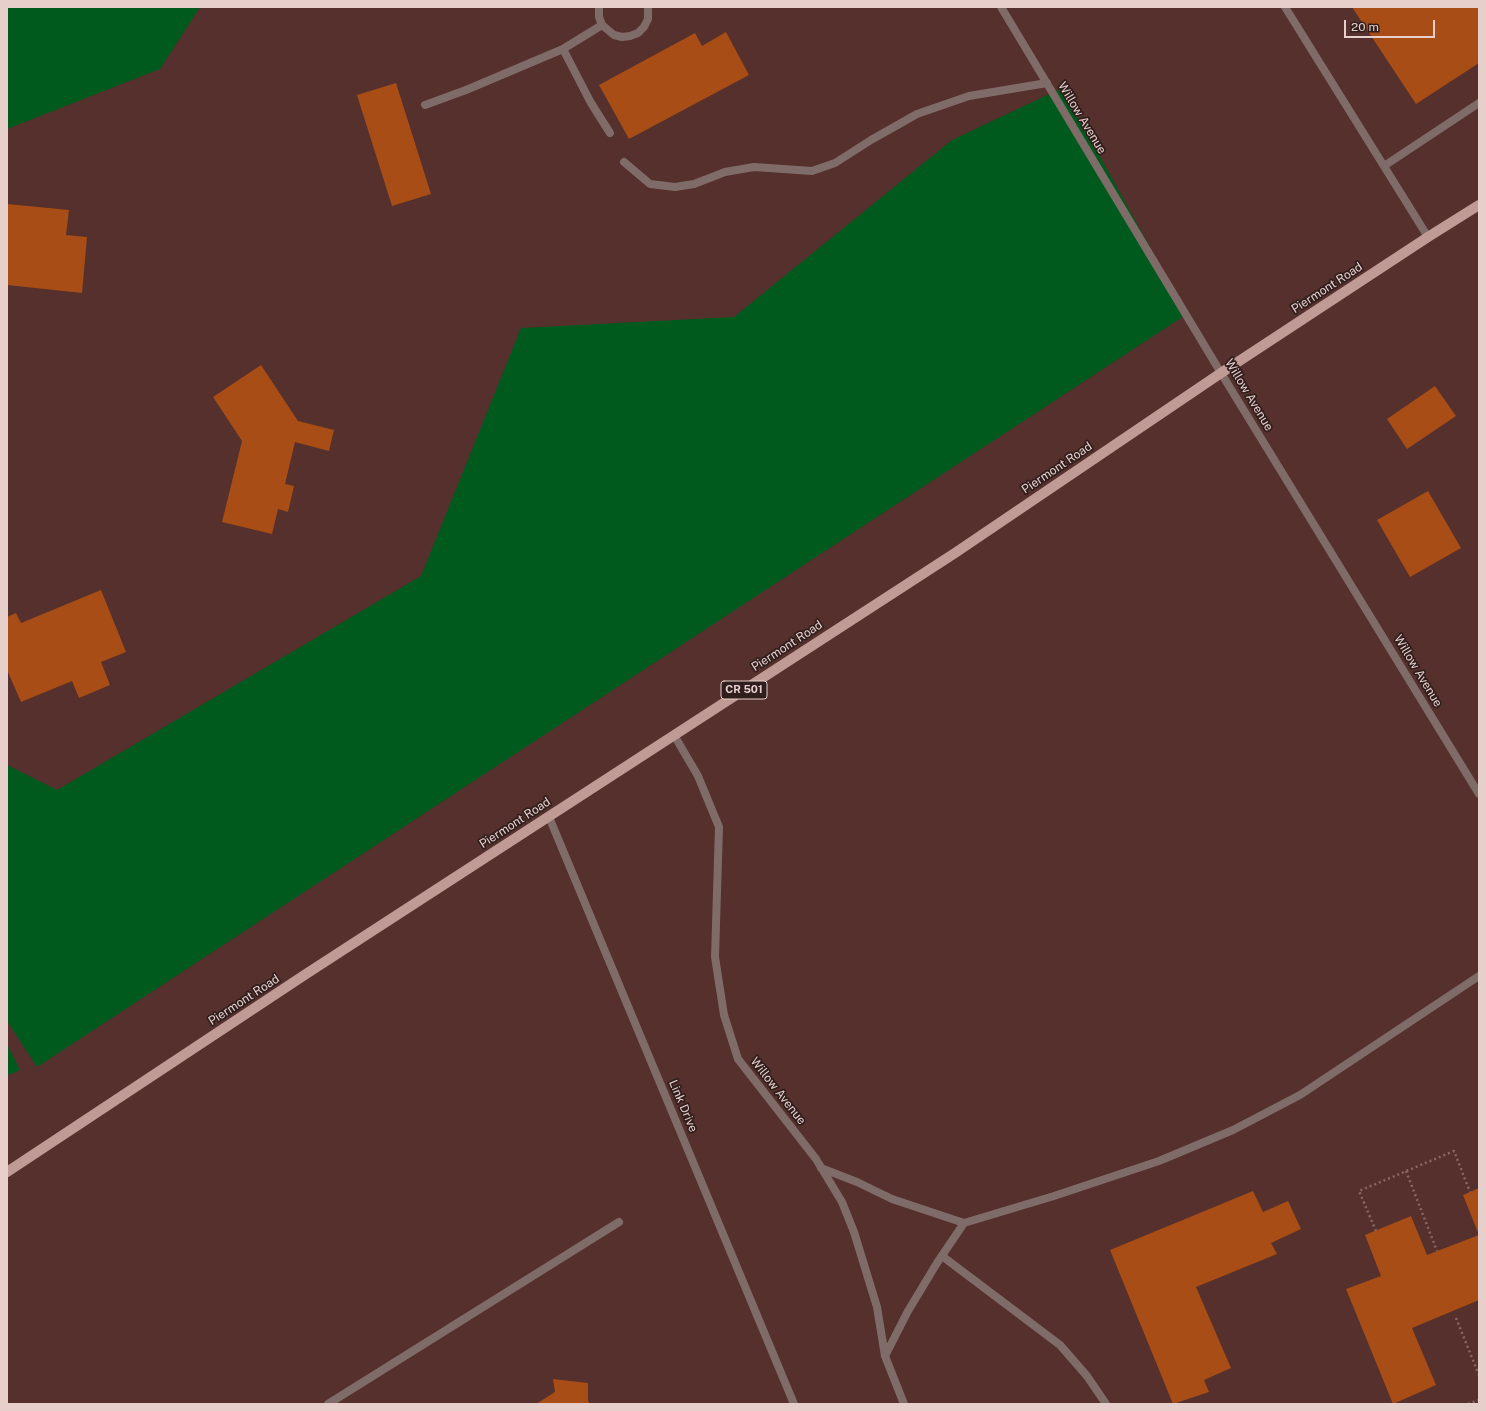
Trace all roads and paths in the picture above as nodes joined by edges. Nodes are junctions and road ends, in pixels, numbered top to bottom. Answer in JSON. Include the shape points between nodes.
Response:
{"nodes":[{"id":1,"x":599,"y":7,"type":"edge"},
{"id":2,"x":648,"y":7,"type":"edge"},
{"id":3,"x":1001,"y":7,"type":"edge"},
{"id":4,"x":1285,"y":7,"type":"edge"},
{"id":5,"x":602,"y":25,"type":"junction"},
{"id":6,"x":563,"y":48,"type":"junction"},
{"id":7,"x":1047,"y":83,"type":"junction"},
{"id":8,"x":1479,"y":103,"type":"edge"},
{"id":9,"x":425,"y":105,"type":"dead end"},
{"id":10,"x":610,"y":133,"type":"dead end"},
{"id":11,"x":624,"y":162,"type":"dead end"},
{"id":12,"x":1384,"y":166,"type":"junction"},
{"id":13,"x":1479,"y":205,"type":"edge"},
{"id":14,"x":1428,"y":237,"type":"junction"},
{"id":15,"x":1222,"y":373,"type":"junction"},
{"id":16,"x":674,"y":735,"type":"junction"},
{"id":17,"x":1479,"y":794,"type":"edge"},
{"id":18,"x":549,"y":817,"type":"junction"},
{"id":19,"x":1479,"y":976,"type":"edge"},
{"id":20,"x":821,"y":1168,"type":"junction"},
{"id":21,"x":1406,"y":1171,"type":"junction"},
{"id":22,"x":7,"y":1172,"type":"edge"},
{"id":23,"x":1470,"y":1192,"type":"dead end"},
{"id":24,"x":619,"y":1222,"type":"dead end"},
{"id":25,"x":964,"y":1223,"type":"junction"},
{"id":26,"x":1376,"y":1231,"type":"dead end"},
{"id":27,"x":1437,"y":1251,"type":"dead end"},
{"id":28,"x":942,"y":1256,"type":"junction"},
{"id":29,"x":1456,"y":1318,"type":"dead end"},
{"id":30,"x":885,"y":1356,"type":"junction"},
{"id":31,"x":1479,"y":1375,"type":"edge"},
{"id":32,"x":1479,"y":1400,"type":"edge"},
{"id":33,"x":328,"y":1404,"type":"edge"},
{"id":34,"x":794,"y":1404,"type":"edge"},
{"id":35,"x":904,"y":1404,"type":"edge"},
{"id":36,"x":1106,"y":1404,"type":"edge"},
{"id":37,"x":1468,"y":1404,"type":"edge"}],
"edges":[{"from":1,"to":5,"type":"street"},
{"from":2,"to":5,"type":"street","via":[[648,19],[638,33],[622,37],[614,35]]},
{"from":3,"to":7,"type":"street","name":"Willow Avenue"},
{"from":4,"to":12,"type":"street"},
{"from":5,"to":6,"type":"street"},
{"from":6,"to":9,"type":"street"},
{"from":6,"to":10,"type":"street","via":[[591,103]]},
{"from":7,"to":11,"type":"street","via":[[969,96],[918,114],[836,163],[812,171],[754,167],[725,172],[694,184],[674,187],[650,184]]},
{"from":7,"to":15,"type":"street","name":"Willow Avenue"},
{"from":8,"to":12,"type":"street"},
{"from":12,"to":14,"type":"street"},
{"from":13,"to":14,"type":"main road","name":"Piermont Road","number":"CR 501"},
{"from":14,"to":15,"type":"main road","name":"Piermont Road","number":"CR 501"},
{"from":15,"to":16,"type":"main road","name":"Piermont Road","number":"CR 501","via":[[955,553]]},
{"from":15,"to":17,"type":"street","name":"Willow Avenue"},
{"from":16,"to":18,"type":"main road","name":"Piermont Road","number":"CR 501"},
{"from":16,"to":20,"type":"street","name":"Willow Avenue","via":[[698,776],[719,828],[715,957],[724,1015],[738,1059]]},
{"from":18,"to":22,"type":"main road","name":"Piermont Road","number":"CR 501"},
{"from":18,"to":34,"type":"street","name":"Link Drive"},
{"from":19,"to":25,"type":"street","via":[[1300,1095],[1233,1130],[1159,1161]]},
{"from":20,"to":25,"type":"street","via":[[892,1199]]},
{"from":20,"to":30,"type":"street","name":"Willow Avenue","via":[[842,1202],[854,1232],[877,1307]]},
{"from":21,"to":23,"type":"path","via":[[1454,1150]]},
{"from":21,"to":26,"type":"path","via":[[1359,1191]]},
{"from":21,"to":27,"type":"path"},
{"from":24,"to":33,"type":"street"},
{"from":25,"to":28,"type":"street"},
{"from":28,"to":30,"type":"street","via":[[908,1311]]},
{"from":28,"to":36,"type":"street","via":[[1060,1345],[1087,1376]]},
{"from":29,"to":31,"type":"path"},
{"from":30,"to":35,"type":"street","name":"Willow Avenue"},
{"from":32,"to":37,"type":"path"}]}
